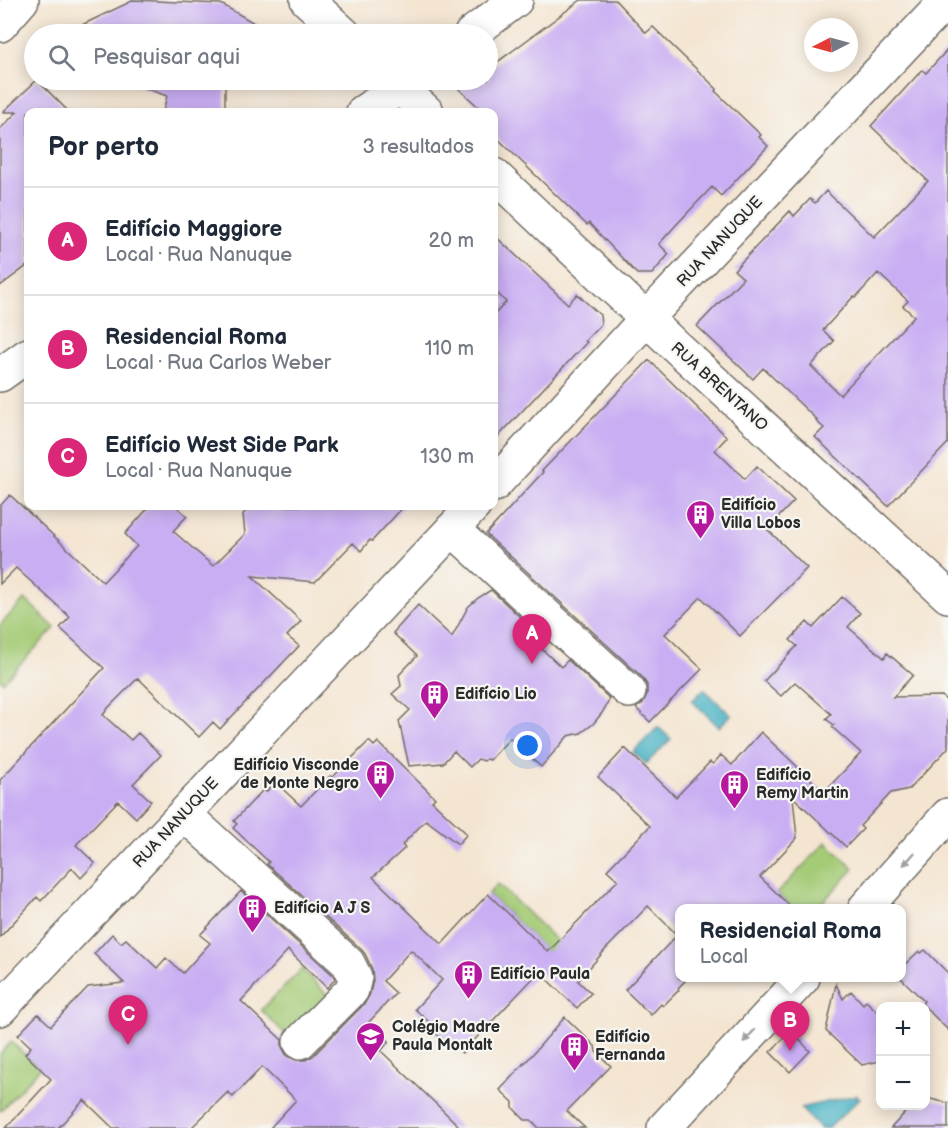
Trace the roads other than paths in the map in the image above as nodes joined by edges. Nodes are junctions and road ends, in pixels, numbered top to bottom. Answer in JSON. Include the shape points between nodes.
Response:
{"nodes":[{"id":1,"x":22,"y":0,"type":"edge"},
{"id":2,"x":307,"y":0,"type":"edge"},
{"id":3,"x":516,"y":0,"type":"edge"},
{"id":4,"x":947,"y":0,"type":"edge"},
{"id":5,"x":333,"y":24,"type":"edge"},
{"id":6,"x":484,"y":24,"type":"edge"},
{"id":7,"x":0,"y":25,"type":"edge"},
{"id":8,"x":391,"y":90,"type":"edge"},
{"id":9,"x":408,"y":90,"type":"edge"},
{"id":10,"x":368,"y":108,"type":"edge"},
{"id":11,"x":424,"y":108,"type":"edge"},
{"id":12,"x":498,"y":179,"type":"edge"},
{"id":13,"x":646,"y":319,"type":"junction"},
{"id":14,"x":24,"y":357,"type":"edge"},
{"id":15,"x":0,"y":375,"type":"edge"},
{"id":16,"x":498,"y":481,"type":"edge"},
{"id":17,"x":470,"y":510,"type":"edge"},
{"id":18,"x":452,"y":530,"type":"junction"},
{"id":19,"x":948,"y":596,"type":"edge"},
{"id":20,"x":629,"y":691,"type":"dead end"},
{"id":21,"x":184,"y":814,"type":"junction"},
{"id":22,"x":948,"y":815,"type":"edge"},
{"id":23,"x":869,"y":904,"type":"edge"},
{"id":24,"x":799,"y":982,"type":"edge"},
{"id":25,"x":0,"y":1009,"type":"edge"},
{"id":26,"x":300,"y":1042,"type":"dead end"},
{"id":27,"x":664,"y":1128,"type":"edge"}],
"edges":[{"from":1,"to":7,"type":"street"},
{"from":2,"to":5,"type":"street"},
{"from":3,"to":6,"type":"street"},
{"from":4,"to":13,"type":"street","name":"RUA NANUQUE"},
{"from":8,"to":10,"type":"street"},
{"from":9,"to":11,"type":"street"},
{"from":12,"to":13,"type":"street","name":"RUA BRENTANO"},
{"from":13,"to":16,"type":"street","name":"RUA NANUQUE"},
{"from":13,"to":19,"type":"street","name":"RUA BRENTANO"},
{"from":14,"to":15,"type":"street"},
{"from":17,"to":18,"type":"street","name":"RUA NANUQUE"},
{"from":18,"to":20,"type":"street"},
{"from":18,"to":21,"type":"street","name":"RUA NANUQUE"},
{"from":21,"to":25,"type":"street","name":"RUA NANUQUE"},
{"from":21,"to":26,"type":"street","via":[[348,963],[355,976],[352,990]]},
{"from":22,"to":23,"type":"street","one_way":true},
{"from":24,"to":27,"type":"street","one_way":true}]}
